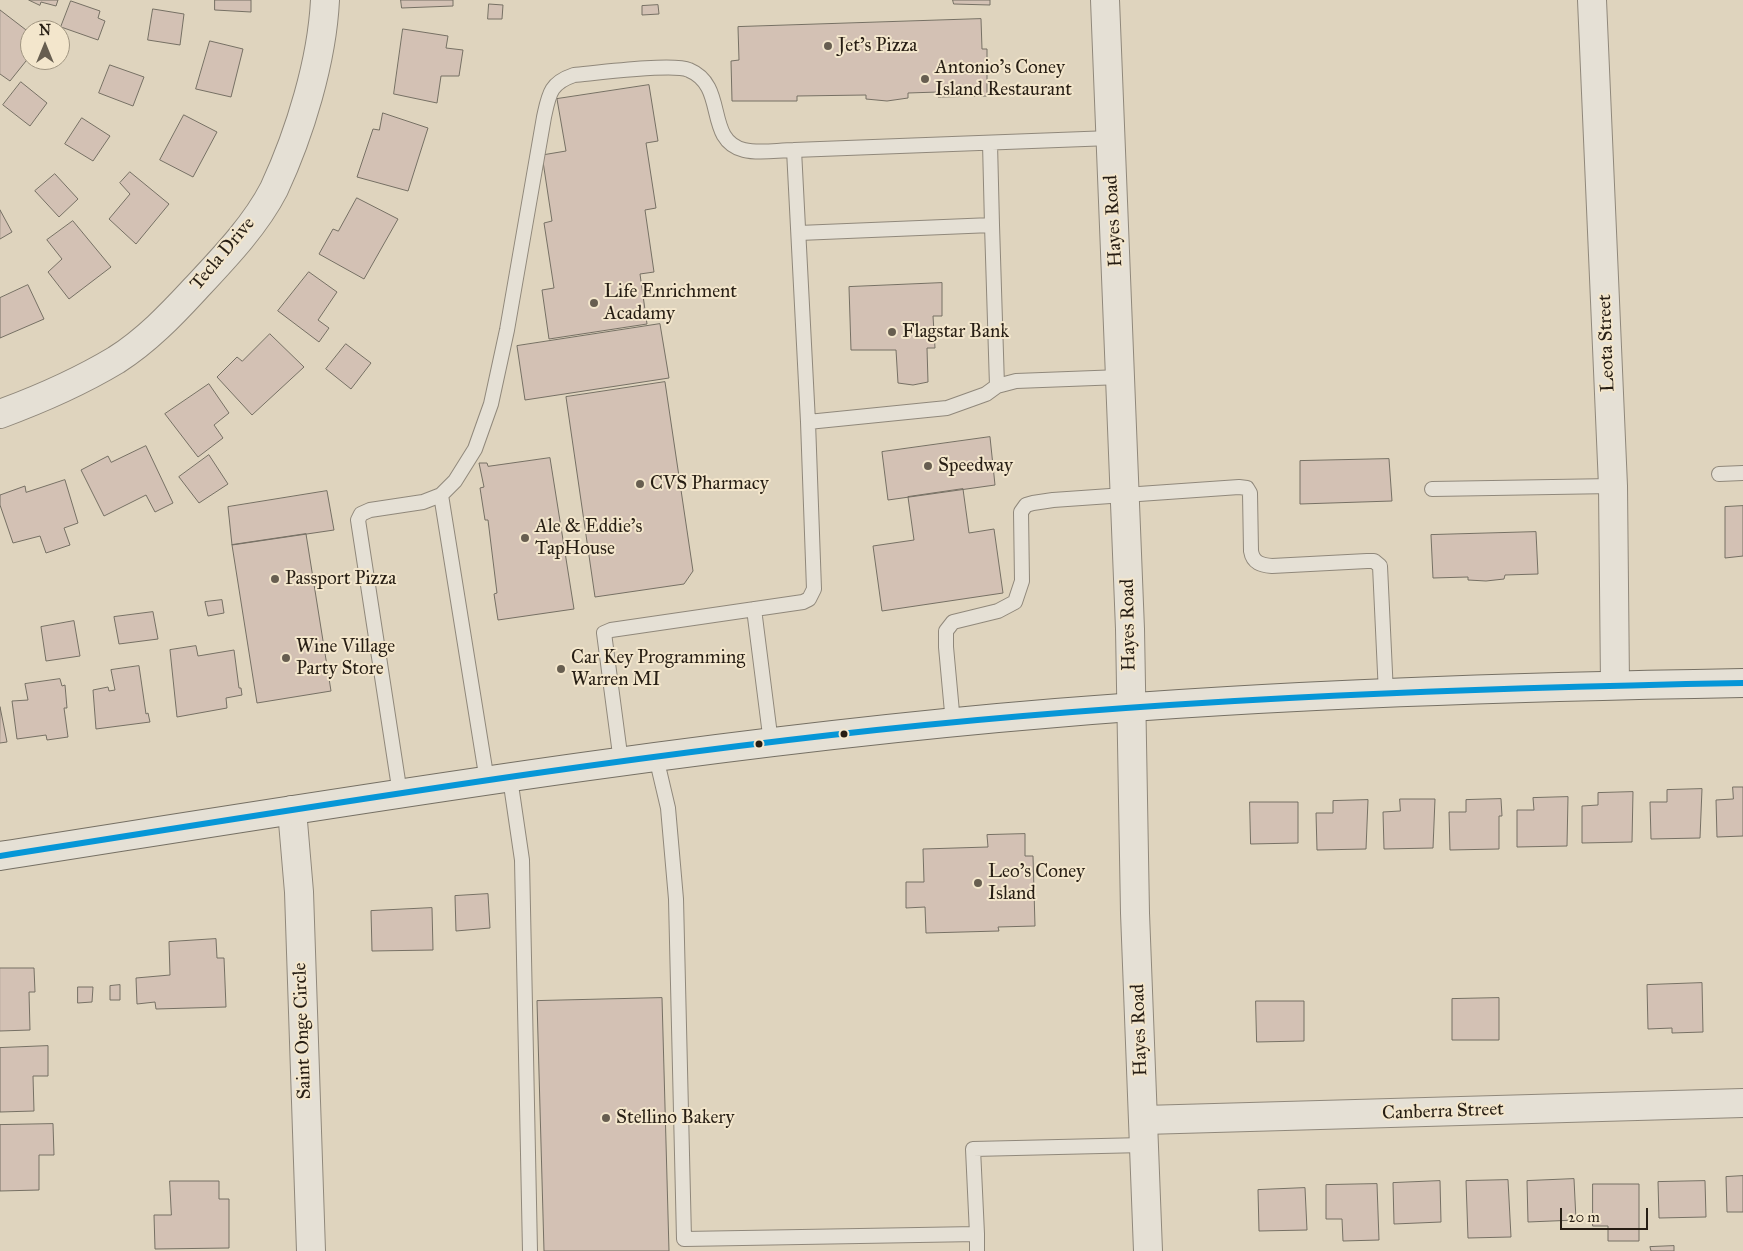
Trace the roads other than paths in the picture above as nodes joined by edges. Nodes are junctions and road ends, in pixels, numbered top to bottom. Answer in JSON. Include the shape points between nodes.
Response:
{"nodes":[{"id":1,"x":325,"y":0,"type":"edge"},
{"id":2,"x":1106,"y":0,"type":"edge"},
{"id":3,"x":1592,"y":0,"type":"edge"},
{"id":4,"x":1111,"y":138,"type":"junction"},
{"id":5,"x":990,"y":143,"type":"junction"},
{"id":6,"x":794,"y":150,"type":"junction"},
{"id":7,"x":992,"y":225,"type":"junction"},
{"id":8,"x":799,"y":233,"type":"junction"},
{"id":9,"x":1121,"y":377,"type":"junction"},
{"id":10,"x":997,"y":386,"type":"junction"},
{"id":11,"x":0,"y":414,"type":"edge"},
{"id":12,"x":808,"y":422,"type":"junction"},
{"id":13,"x":1743,"y":473,"type":"edge"},
{"id":14,"x":1719,"y":474,"type":"dead end"},
{"id":15,"x":1613,"y":486,"type":"junction"},
{"id":16,"x":1432,"y":489,"type":"dead end"},
{"id":17,"x":441,"y":495,"type":"junction"},
{"id":18,"x":1125,"y":496,"type":"junction"},
{"id":19,"x":754,"y":609,"type":"junction"},
{"id":20,"x":1743,"y":683,"type":"edge"},
{"id":21,"x":1615,"y":686,"type":"junction"},
{"id":22,"x":1386,"y":694,"type":"junction"},
{"id":23,"x":1130,"y":708,"type":"junction"},
{"id":24,"x":953,"y":723,"type":"junction"},
{"id":25,"x":771,"y":743,"type":"junction"},
{"id":26,"x":656,"y":757,"type":"junction"},
{"id":27,"x":621,"y":762,"type":"junction"},
{"id":28,"x":498,"y":779,"type":"junction"},
{"id":29,"x":400,"y":794,"type":"junction"},
{"id":30,"x":292,"y":810,"type":"junction"},
{"id":31,"x":0,"y":856,"type":"edge"},
{"id":32,"x":1743,"y":1103,"type":"edge"},
{"id":33,"x":1144,"y":1132,"type":"junction"},
{"id":34,"x":977,"y":1234,"type":"junction"},
{"id":35,"x":311,"y":1251,"type":"edge"},
{"id":36,"x":530,"y":1251,"type":"edge"},
{"id":37,"x":977,"y":1251,"type":"edge"},
{"id":38,"x":1148,"y":1251,"type":"edge"}],
"edges":[{"from":1,"to":11,"type":"street","name":"Tecla Drive","via":[[305,108],[273,189],[248,227],[165,322],[116,360],[30,403]]},
{"from":2,"to":4,"type":"street","name":"Hayes Road"},
{"from":3,"to":15,"type":"street","name":"Leota Street"},
{"from":4,"to":5,"type":"lane"},
{"from":4,"to":9,"type":"street","name":"Hayes Road"},
{"from":5,"to":6,"type":"lane"},
{"from":5,"to":7,"type":"lane"},
{"from":6,"to":8,"type":"lane"},
{"from":6,"to":17,"type":"lane","via":[[745,150],[733,146],[720,128],[709,87],[700,76],[687,69],[574,74],[561,79],[553,87],[544,117],[491,404],[475,449],[455,481]]},
{"from":7,"to":8,"type":"lane"},
{"from":7,"to":10,"type":"lane"},
{"from":8,"to":12,"type":"lane"},
{"from":9,"to":10,"type":"lane","via":[[1016,381]]},
{"from":9,"to":18,"type":"street","name":"Hayes Road"},
{"from":10,"to":12,"type":"lane","via":[[986,394],[947,408]]},
{"from":12,"to":19,"type":"lane","via":[[814,589],[809,599],[803,602]]},
{"from":13,"to":14,"type":"lane"},
{"from":15,"to":16,"type":"lane"},
{"from":15,"to":21,"type":"street","name":"Leota Street"},
{"from":17,"to":28,"type":"lane"},
{"from":17,"to":29,"type":"lane","via":[[423,502],[370,510],[361,514],[358,520]]},
{"from":18,"to":22,"type":"lane","via":[[1238,486],[1247,488],[1250,493],[1252,557],[1260,564],[1377,563],[1381,579]]},
{"from":18,"to":23,"type":"street","name":"Hayes Road"},
{"from":18,"to":24,"type":"lane","via":[[1033,503],[1021,512],[1022,581],[1015,602],[952,622],[946,631]]},
{"from":19,"to":25,"type":"lane"},
{"from":19,"to":27,"type":"lane","via":[[604,633]]},
{"from":20,"to":21,"type":"street"},
{"from":21,"to":22,"type":"street"},
{"from":22,"to":23,"type":"street"},
{"from":23,"to":24,"type":"street"},
{"from":23,"to":33,"type":"street","name":"Hayes Road"},
{"from":24,"to":25,"type":"street"},
{"from":25,"to":26,"type":"street"},
{"from":26,"to":27,"type":"street"},
{"from":26,"to":34,"type":"lane","via":[[668,808],[674,864],[684,1239]]},
{"from":27,"to":28,"type":"street"},
{"from":28,"to":29,"type":"street"},
{"from":28,"to":36,"type":"lane","via":[[522,860]]},
{"from":29,"to":30,"type":"street"},
{"from":30,"to":31,"type":"street"},
{"from":30,"to":35,"type":"street","name":"Saint Onge Circle","via":[[299,892]]},
{"from":32,"to":33,"type":"street","name":"Canberra Street"},
{"from":33,"to":34,"type":"lane","via":[[973,1149]]},
{"from":33,"to":38,"type":"street","name":"Hayes Road"},
{"from":34,"to":37,"type":"lane"}]}
